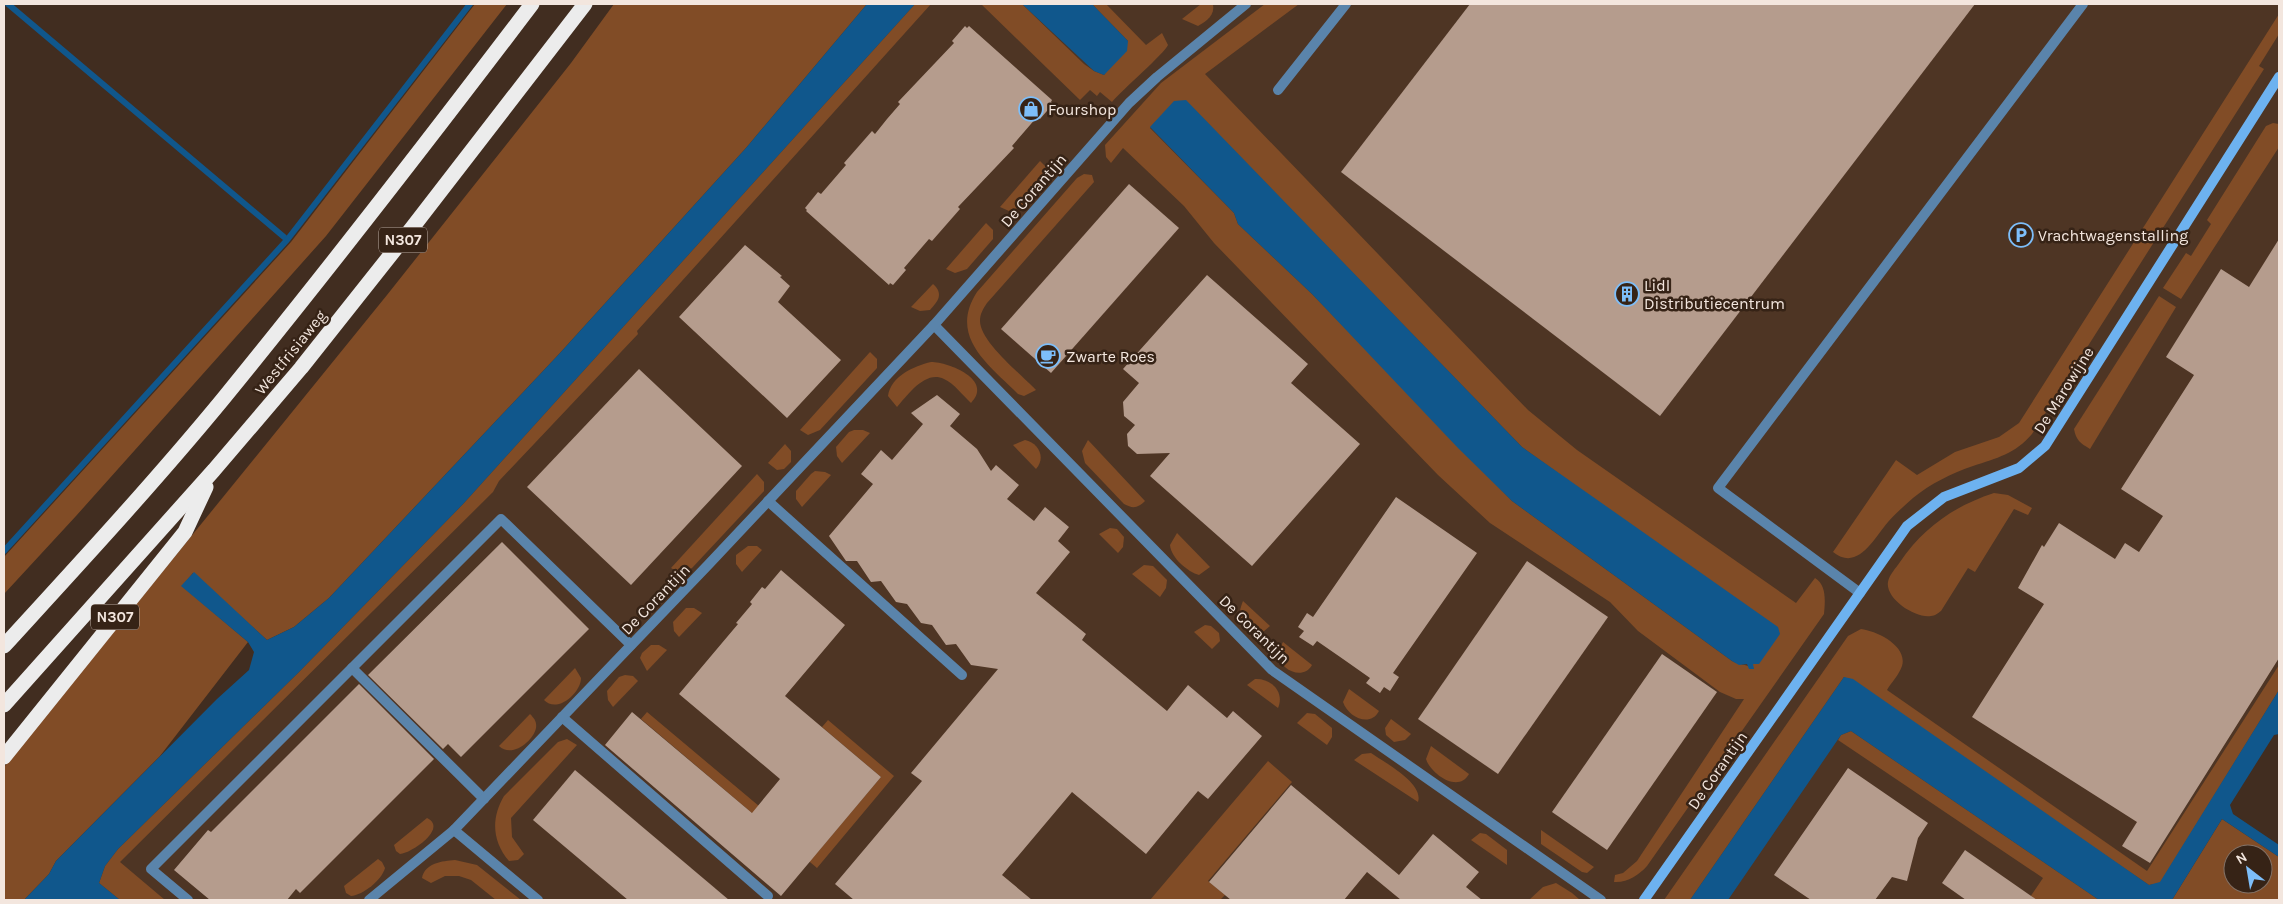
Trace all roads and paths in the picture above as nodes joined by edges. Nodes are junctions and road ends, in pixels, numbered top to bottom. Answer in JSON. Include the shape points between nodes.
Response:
{"nodes":[{"id":1,"x":532,"y":4,"type":"edge"},
{"id":2,"x":584,"y":4,"type":"edge"},
{"id":3,"x":1246,"y":4,"type":"edge"},
{"id":4,"x":1346,"y":4,"type":"edge"},
{"id":5,"x":2083,"y":4,"type":"edge"},
{"id":6,"x":2279,"y":77,"type":"edge"},
{"id":7,"x":1278,"y":90,"type":"dead end"},
{"id":8,"x":934,"y":325,"type":"junction"},
{"id":9,"x":214,"y":470,"type":"junction"},
{"id":10,"x":768,"y":501,"type":"junction"},
{"id":11,"x":1860,"y":593,"type":"junction"},
{"id":12,"x":38,"y":609,"type":"junction"},
{"id":13,"x":4,"y":632,"type":"edge"},
{"id":14,"x":631,"y":645,"type":"junction"},
{"id":15,"x":4,"y":646,"type":"edge"},
{"id":16,"x":1815,"y":657,"type":"joint"},
{"id":17,"x":352,"y":668,"type":"junction"},
{"id":18,"x":962,"y":675,"type":"dead end"},
{"id":19,"x":4,"y":705,"type":"edge"},
{"id":20,"x":562,"y":717,"type":"junction"},
{"id":21,"x":4,"y":757,"type":"edge"},
{"id":22,"x":484,"y":799,"type":"junction"},
{"id":23,"x":454,"y":830,"type":"junction"},
{"id":24,"x":768,"y":896,"type":"dead end"},
{"id":25,"x":188,"y":900,"type":"edge"},
{"id":26,"x":369,"y":900,"type":"edge"},
{"id":27,"x":538,"y":900,"type":"edge"},
{"id":28,"x":1601,"y":900,"type":"edge"},
{"id":29,"x":1644,"y":900,"type":"edge"}],
"edges":[{"from":1,"to":12,"type":"highway","name":"Westfrisiaweg","number":"N307","via":[[409,166],[221,400]]},
{"from":2,"to":9,"type":"highway","name":"Westfrisiaweg","number":"N307","via":[[301,368]]},
{"from":3,"to":8,"type":"street","name":"De Corantijn","via":[[1129,103]]},
{"from":4,"to":7,"type":"street"},
{"from":5,"to":11,"type":"street","via":[[1718,488]]},
{"from":6,"to":11,"type":"street","name":"De Marowijne","via":[[2046,446],[2019,468],[1952,494],[1923,512],[1907,526]]},
{"from":8,"to":10,"type":"street","name":"De Corantijn"},
{"from":8,"to":28,"type":"street","name":"De Corantijn","via":[[1272,670]]},
{"from":9,"to":19,"type":"highway","name":"Westfrisiaweg","number":"N307"},
{"from":9,"to":21,"type":"highway","number":"N307","via":[[185,532]]},
{"from":10,"to":14,"type":"street","name":"De Corantijn"},
{"from":10,"to":18,"type":"street"},
{"from":11,"to":16,"type":"street","name":"De Marowijne"},
{"from":12,"to":13,"type":"highway","number":"N307"},
{"from":12,"to":15,"type":"highway","name":"Westfrisiaweg","number":"N307"},
{"from":14,"to":17,"type":"street","via":[[501,519]]},
{"from":14,"to":20,"type":"street","name":"De Corantijn"},
{"from":16,"to":29,"type":"street","name":"De Corantijn"},
{"from":17,"to":22,"type":"street"},
{"from":17,"to":25,"type":"street","via":[[151,869]]},
{"from":20,"to":22,"type":"street","name":"De Corantijn"},
{"from":20,"to":24,"type":"street"},
{"from":22,"to":23,"type":"street","name":"De Corantijn"},
{"from":23,"to":26,"type":"street","name":"De Corantijn"},
{"from":23,"to":27,"type":"street"}]}
